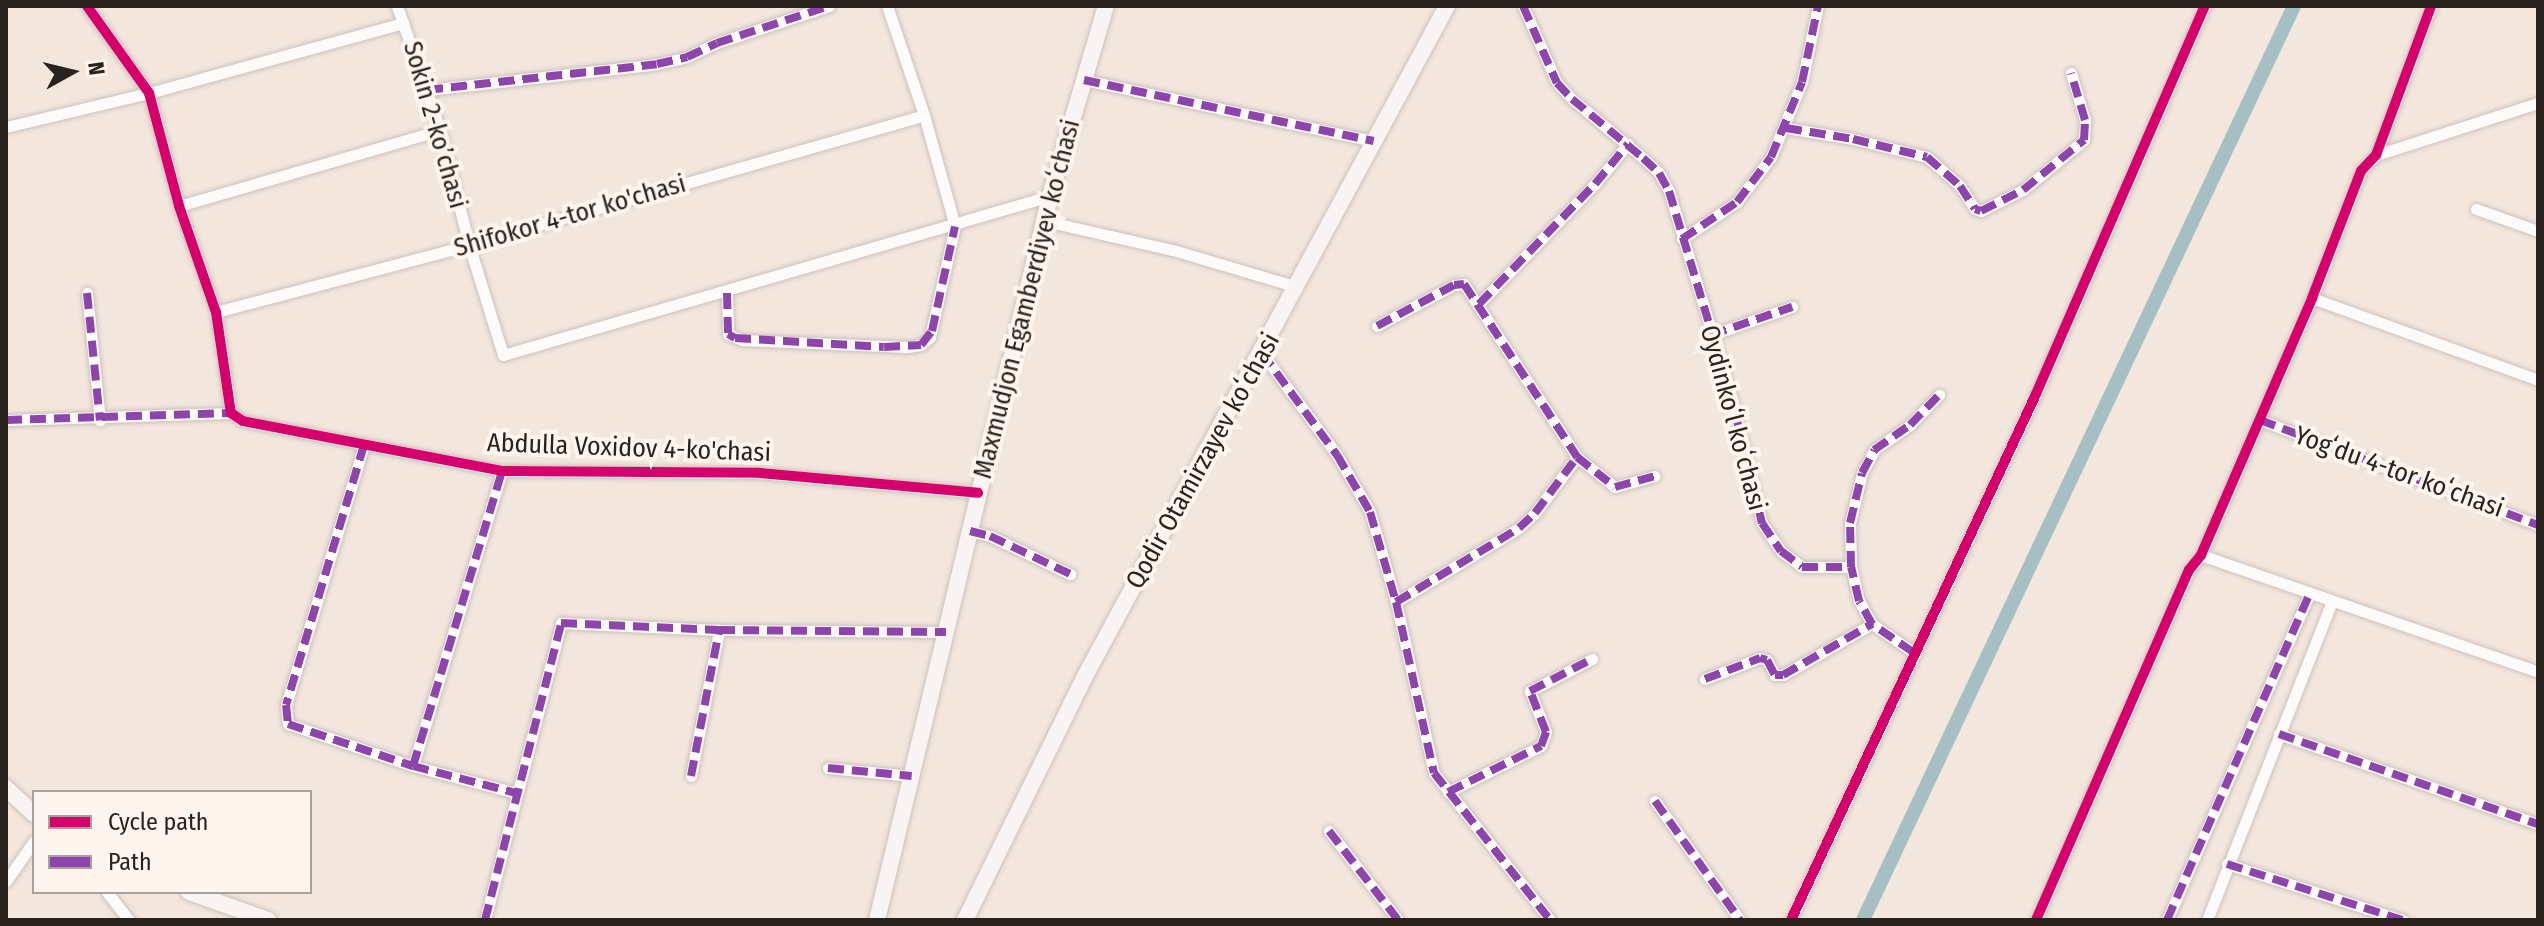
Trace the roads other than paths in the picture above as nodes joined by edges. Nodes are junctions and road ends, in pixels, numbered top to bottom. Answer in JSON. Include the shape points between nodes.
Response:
{"nodes":[{"id":1,"x":397,"y":6,"type":"edge"},
{"id":2,"x":829,"y":6,"type":"edge"},
{"id":3,"x":887,"y":6,"type":"edge"},
{"id":4,"x":1106,"y":6,"type":"edge"},
{"id":5,"x":1447,"y":6,"type":"edge"},
{"id":6,"x":1523,"y":6,"type":"edge"},
{"id":7,"x":1818,"y":6,"type":"edge"},
{"id":8,"x":2205,"y":6,"type":"edge"},
{"id":9,"x":2431,"y":6,"type":"edge"},
{"id":10,"x":91,"y":8,"type":"edge"},
{"id":11,"x":404,"y":23,"type":"junction"},
{"id":12,"x":2071,"y":73,"type":"dead end"},
{"id":13,"x":1084,"y":80,"type":"junction"},
{"id":14,"x":427,"y":90,"type":"junction"},
{"id":15,"x":149,"y":93,"type":"junction"},
{"id":16,"x":2538,"y":103,"type":"edge"},
{"id":17,"x":924,"y":115,"type":"junction"},
{"id":18,"x":6,"y":127,"type":"edge"},
{"id":19,"x":1786,"y":128,"type":"junction"},
{"id":20,"x":440,"y":130,"type":"junction"},
{"id":21,"x":1374,"y":141,"type":"junction"},
{"id":22,"x":1628,"y":144,"type":"junction"},
{"id":23,"x":2376,"y":155,"type":"junction"},
{"id":24,"x":1050,"y":196,"type":"junction"},
{"id":25,"x":179,"y":206,"type":"junction"},
{"id":26,"x":2476,"y":209,"type":"dead end"},
{"id":27,"x":1045,"y":221,"type":"junction"},
{"id":28,"x":955,"y":226,"type":"junction"},
{"id":29,"x":2538,"y":231,"type":"edge"},
{"id":30,"x":1682,"y":239,"type":"junction"},
{"id":31,"x":469,"y":245,"type":"junction"},
{"id":32,"x":1297,"y":287,"type":"junction"},
{"id":33,"x":87,"y":293,"type":"dead end"},
{"id":34,"x":727,"y":293,"type":"junction"},
{"id":35,"x":2312,"y":298,"type":"junction"},
{"id":36,"x":1479,"y":304,"type":"junction"},
{"id":37,"x":1792,"y":307,"type":"dead end"},
{"id":38,"x":216,"y":312,"type":"junction"},
{"id":39,"x":1377,"y":326,"type":"dead end"},
{"id":40,"x":1711,"y":335,"type":"junction"},
{"id":41,"x":1262,"y":353,"type":"junction"},
{"id":42,"x":2538,"y":380,"type":"edge"},
{"id":43,"x":1939,"y":395,"type":"dead end"},
{"id":44,"x":231,"y":413,"type":"junction"},
{"id":45,"x":6,"y":420,"type":"edge"},
{"id":46,"x":100,"y":420,"type":"junction"},
{"id":47,"x":2260,"y":420,"type":"junction"},
{"id":48,"x":364,"y":445,"type":"junction"},
{"id":49,"x":1577,"y":457,"type":"junction"},
{"id":50,"x":502,"y":471,"type":"junction"},
{"id":51,"x":1655,"y":476,"type":"dead end"},
{"id":52,"x":978,"y":493,"type":"junction"},
{"id":53,"x":2538,"y":525,"type":"edge"},
{"id":54,"x":970,"y":531,"type":"junction"},
{"id":55,"x":2201,"y":555,"type":"junction"},
{"id":56,"x":1851,"y":567,"type":"junction"},
{"id":57,"x":1070,"y":574,"type":"dead end"},
{"id":58,"x":2310,"y":593,"type":"junction"},
{"id":59,"x":2332,"y":601,"type":"junction"},
{"id":60,"x":1396,"y":602,"type":"junction"},
{"id":61,"x":1872,"y":624,"type":"junction"},
{"id":62,"x":719,"y":630,"type":"junction"},
{"id":63,"x":946,"y":632,"type":"junction"},
{"id":64,"x":1913,"y":652,"type":"junction"},
{"id":65,"x":1592,"y":659,"type":"dead end"},
{"id":66,"x":2538,"y":672,"type":"edge"},
{"id":67,"x":1705,"y":679,"type":"dead end"},
{"id":68,"x":2279,"y":734,"type":"junction"},
{"id":69,"x":413,"y":766,"type":"junction"},
{"id":70,"x":828,"y":768,"type":"dead end"},
{"id":71,"x":691,"y":776,"type":"dead end"},
{"id":72,"x":912,"y":776,"type":"junction"},
{"id":73,"x":6,"y":788,"type":"edge"},
{"id":74,"x":1448,"y":792,"type":"junction"},
{"id":75,"x":516,"y":793,"type":"junction"},
{"id":76,"x":1655,"y":801,"type":"dead end"},
{"id":77,"x":32,"y":812,"type":"edge"},
{"id":78,"x":2538,"y":824,"type":"edge"},
{"id":79,"x":1329,"y":831,"type":"dead end"},
{"id":80,"x":32,"y":844,"type":"edge"},
{"id":81,"x":2227,"y":864,"type":"junction"},
{"id":82,"x":6,"y":881,"type":"edge"},
{"id":83,"x":109,"y":894,"type":"edge"},
{"id":84,"x":195,"y":894,"type":"edge"},
{"id":85,"x":129,"y":920,"type":"edge"},
{"id":86,"x":268,"y":920,"type":"edge"},
{"id":87,"x":485,"y":920,"type":"edge"},
{"id":88,"x":877,"y":920,"type":"edge"},
{"id":89,"x":965,"y":920,"type":"edge"},
{"id":90,"x":1398,"y":920,"type":"edge"},
{"id":91,"x":1550,"y":920,"type":"edge"},
{"id":92,"x":1740,"y":920,"type":"edge"},
{"id":93,"x":1791,"y":920,"type":"edge"},
{"id":94,"x":2036,"y":920,"type":"edge"},
{"id":95,"x":2167,"y":920,"type":"edge"},
{"id":96,"x":2207,"y":920,"type":"edge"},
{"id":97,"x":2403,"y":920,"type":"edge"}],
"edges":[{"from":1,"to":11,"type":"street","name":"Sokin 2-koʼchasi"},
{"from":2,"to":14,"type":"street","via":[[657,64]]},
{"from":3,"to":17,"type":"street"},
{"from":4,"to":13,"type":"main road","name":"Maxmudjon Egamberdiyev koʻchasi"},
{"from":5,"to":21,"type":"main road","name":"Qodir Otamirzayev koʻchasi"},
{"from":6,"to":22,"type":"street","name":"Oydinkoʻl koʻchasi","via":[[1557,83]]},
{"from":7,"to":19,"type":"street"},
{"from":8,"to":64,"type":"street","via":[[2049,365]]},
{"from":9,"to":23,"type":"street"},
{"from":10,"to":15,"type":"street"},
{"from":11,"to":14,"type":"street","name":"Sokin 2-koʼchasi"},
{"from":11,"to":15,"type":"street"},
{"from":12,"to":19,"type":"street","via":[[2085,120],[2084,140],[2023,190],[1983,211],[1976,210],[1960,186],[1927,157]]},
{"from":13,"to":21,"type":"street"},
{"from":13,"to":24,"type":"main road","name":"Maxmudjon Egamberdiyev koʻchasi"},
{"from":14,"to":20,"type":"street","name":"Sokin 2-koʼchasi"},
{"from":15,"to":18,"type":"street"},
{"from":15,"to":25,"type":"street"},
{"from":16,"to":23,"type":"street"},
{"from":17,"to":28,"type":"street"},
{"from":17,"to":31,"type":"street","name":"Shifokor 4-tor ko'chasi"},
{"from":19,"to":30,"type":"street","via":[[1754,185]]},
{"from":20,"to":25,"type":"street"},
{"from":20,"to":31,"type":"street","name":"Sokin 2-koʼchasi"},
{"from":21,"to":32,"type":"main road","name":"Qodir Otamirzayev koʻchasi"},
{"from":22,"to":30,"type":"street","name":"Oydinkoʻl koʻchasi","via":[[1659,173]]},
{"from":22,"to":36,"type":"street"},
{"from":23,"to":35,"type":"street","via":[[2361,171]]},
{"from":24,"to":27,"type":"main road","name":"Maxmudjon Egamberdiyev koʻchasi"},
{"from":24,"to":28,"type":"street"},
{"from":25,"to":38,"type":"street"},
{"from":26,"to":29,"type":"street"},
{"from":27,"to":32,"type":"street","via":[[1173,250]]},
{"from":27,"to":52,"type":"main road","name":"Maxmudjon Egamberdiyev koʻchasi"},
{"from":28,"to":34,"type":"street"},
{"from":28,"to":34,"type":"street","via":[[932,331],[915,347],[735,338],[728,334]]},
{"from":30,"to":40,"type":"street","name":"Oydinkoʻl koʻchasi"},
{"from":31,"to":34,"type":"street","name":"Sokin 2-koʼchasi","via":[[503,355]]},
{"from":31,"to":38,"type":"street","name":"Shifokor 4-tor ko'chasi"},
{"from":32,"to":41,"type":"main road","name":"Qodir Otamirzayev koʻchasi"},
{"from":33,"to":46,"type":"street"},
{"from":35,"to":42,"type":"street"},
{"from":35,"to":47,"type":"street"},
{"from":36,"to":39,"type":"street","via":[[1459,283]]},
{"from":36,"to":49,"type":"street"},
{"from":37,"to":40,"type":"street"},
{"from":38,"to":44,"type":"street"},
{"from":40,"to":56,"type":"street","name":"Oydinkoʻl koʻchasi","via":[[1762,523],[1781,551],[1802,567]]},
{"from":41,"to":60,"type":"street","via":[[1337,455],[1370,512]]},
{"from":41,"to":89,"type":"main road","name":"Qodir Otamirzayev koʻchasi","via":[[1084,678]]},
{"from":43,"to":56,"type":"street","via":[[1910,425],[1885,439],[1867,462],[1850,523]]},
{"from":44,"to":46,"type":"street"},
{"from":44,"to":48,"type":"street","name":"Abdulla Voxidov 4-ko'chasi","via":[[243,421]]},
{"from":45,"to":46,"type":"street"},
{"from":47,"to":53,"type":"street","name":"Yogʻdu 4-tor koʻchasi"},
{"from":47,"to":55,"type":"street"},
{"from":48,"to":50,"type":"street","name":"Abdulla Voxidov 4-ko'chasi"},
{"from":48,"to":69,"type":"street","via":[[285,716],[294,729]]},
{"from":49,"to":51,"type":"street","via":[[1615,487]]},
{"from":49,"to":60,"type":"street","via":[[1519,528]]},
{"from":50,"to":52,"type":"street","name":"Abdulla Voxidov 4-ko'chasi","via":[[760,473]]},
{"from":50,"to":69,"type":"street"},
{"from":52,"to":54,"type":"main road","name":"Maxmudjon Egamberdiyev koʻchasi"},
{"from":54,"to":57,"type":"street"},
{"from":54,"to":63,"type":"main road","name":"Maxmudjon Egamberdiyev koʻchasi"},
{"from":55,"to":58,"type":"street"},
{"from":55,"to":94,"type":"street","via":[[2189,570]]},
{"from":56,"to":61,"type":"street","via":[[1859,601]]},
{"from":58,"to":59,"type":"street"},
{"from":58,"to":95,"type":"street"},
{"from":59,"to":66,"type":"street"},
{"from":59,"to":68,"type":"street"},
{"from":60,"to":74,"type":"street","via":[[1428,757]]},
{"from":61,"to":64,"type":"street"},
{"from":61,"to":67,"type":"street","via":[[1780,676],[1760,658]]},
{"from":62,"to":63,"type":"street"},
{"from":62,"to":71,"type":"street"},
{"from":62,"to":75,"type":"street","via":[[560,625]]},
{"from":63,"to":72,"type":"main road","name":"Maxmudjon Egamberdiyev koʻchasi"},
{"from":64,"to":93,"type":"street"},
{"from":65,"to":74,"type":"street","via":[[1530,691],[1546,732],[1535,751]]},
{"from":68,"to":78,"type":"street"},
{"from":68,"to":81,"type":"street"},
{"from":69,"to":75,"type":"street"},
{"from":70,"to":72,"type":"street"},
{"from":72,"to":88,"type":"main road","name":"Maxmudjon Egamberdiyev koʻchasi"},
{"from":73,"to":77,"type":"main road"},
{"from":74,"to":91,"type":"street"},
{"from":75,"to":87,"type":"street"},
{"from":76,"to":92,"type":"street"},
{"from":79,"to":90,"type":"street"},
{"from":80,"to":82,"type":"street"},
{"from":81,"to":96,"type":"street"},
{"from":81,"to":97,"type":"street"},
{"from":83,"to":85,"type":"street"},
{"from":84,"to":86,"type":"main road"}]}
